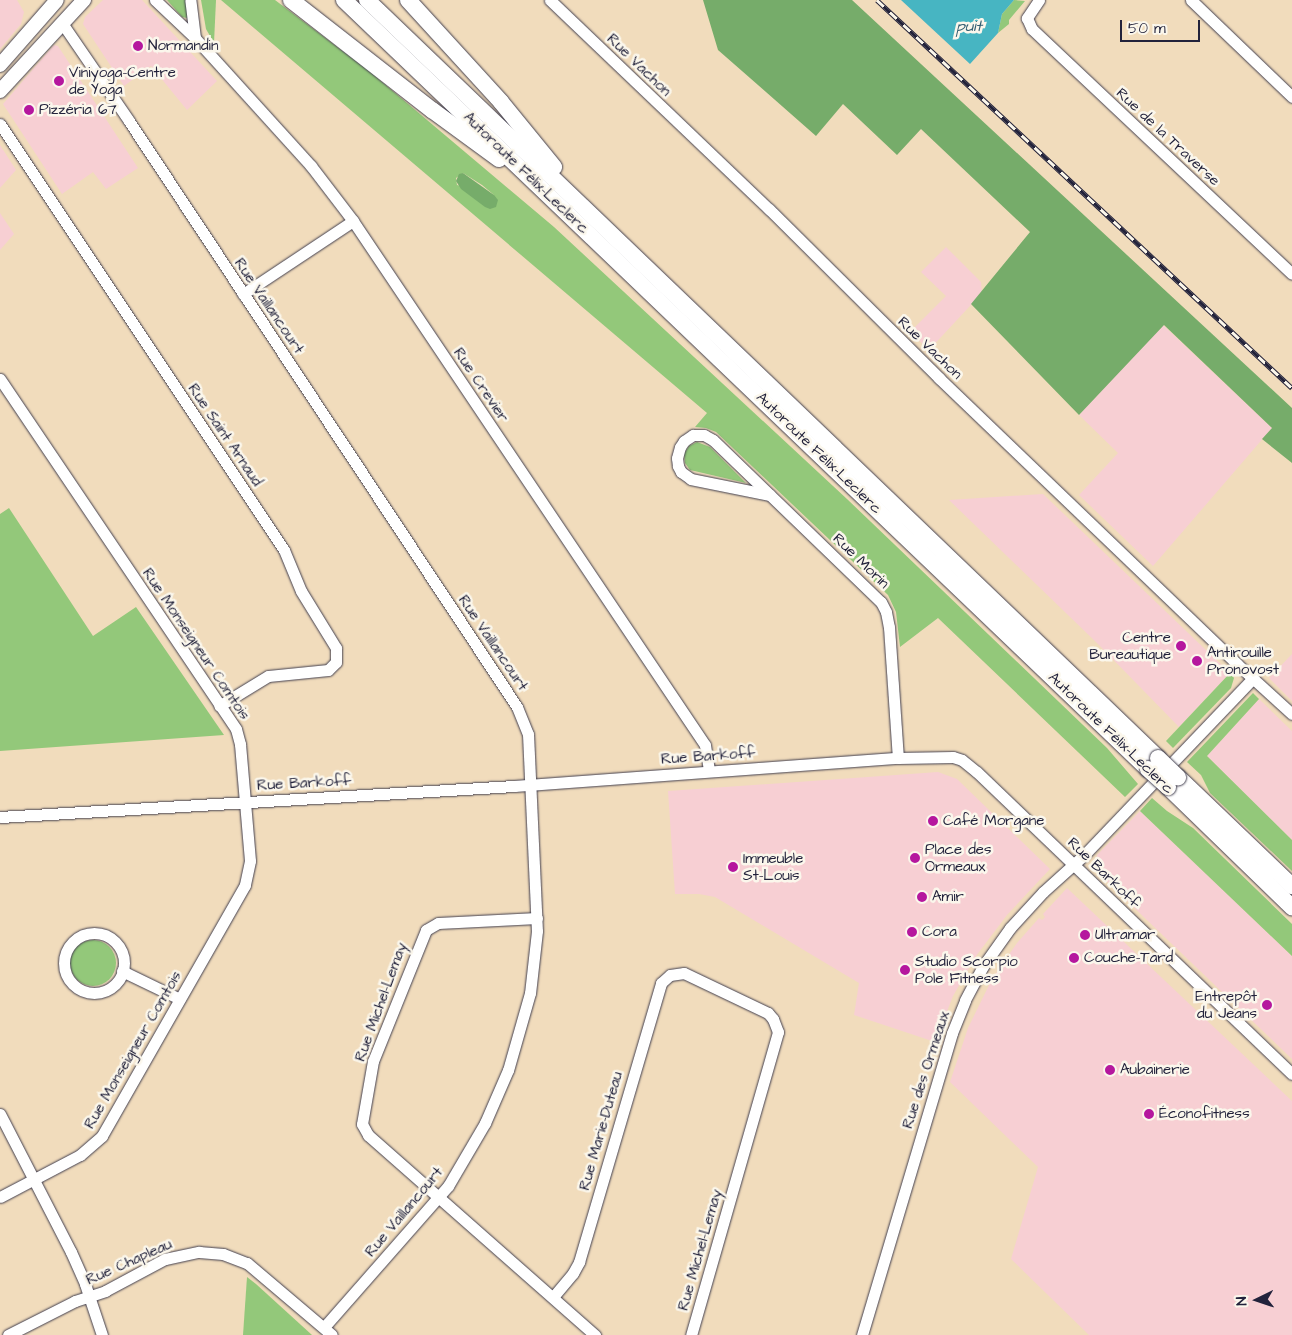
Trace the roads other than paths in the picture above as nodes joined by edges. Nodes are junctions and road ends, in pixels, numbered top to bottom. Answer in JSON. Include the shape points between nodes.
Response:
{"nodes":[{"id":1,"x":84,"y":0,"type":"edge"},
{"id":2,"x":155,"y":0,"type":"edge"},
{"id":3,"x":190,"y":0,"type":"edge"},
{"id":4,"x":291,"y":0,"type":"edge"},
{"id":5,"x":344,"y":0,"type":"edge"},
{"id":6,"x":367,"y":0,"type":"edge"},
{"id":7,"x":408,"y":0,"type":"edge"},
{"id":8,"x":550,"y":0,"type":"edge"},
{"id":9,"x":1039,"y":0,"type":"edge"},
{"id":10,"x":1191,"y":0,"type":"edge"},
{"id":11,"x":50,"y":3,"type":"edge"},
{"id":12,"x":62,"y":23,"type":"junction"},
{"id":13,"x":195,"y":38,"type":"junction"},
{"id":14,"x":0,"y":65,"type":"edge"},
{"id":15,"x":0,"y":91,"type":"edge"},
{"id":16,"x":1292,"y":97,"type":"edge"},
{"id":17,"x":0,"y":124,"type":"edge"},
{"id":18,"x":552,"y":198,"type":"junction"},
{"id":19,"x":353,"y":221,"type":"junction"},
{"id":20,"x":598,"y":221,"type":"junction"},
{"id":21,"x":1292,"y":274,"type":"edge"},
{"id":22,"x":243,"y":294,"type":"junction"},
{"id":23,"x":0,"y":379,"type":"edge"},
{"id":24,"x":770,"y":495,"type":"junction"},
{"id":25,"x":1253,"y":678,"type":"junction"},
{"id":26,"x":219,"y":706,"type":"junction"},
{"id":27,"x":1292,"y":714,"type":"edge"},
{"id":28,"x":898,"y":758,"type":"junction"},
{"id":29,"x":1153,"y":763,"type":"junction"},
{"id":30,"x":709,"y":771,"type":"junction"},
{"id":31,"x":1173,"y":782,"type":"junction"},
{"id":32,"x":531,"y":784,"type":"junction"},
{"id":33,"x":246,"y":801,"type":"junction"},
{"id":34,"x":0,"y":817,"type":"edge"},
{"id":35,"x":1073,"y":864,"type":"junction"},
{"id":36,"x":1292,"y":886,"type":"edge"},
{"id":37,"x":1292,"y":907,"type":"edge"},
{"id":38,"x":537,"y":918,"type":"junction"},
{"id":39,"x":122,"y":971,"type":"junction"},
{"id":40,"x":675,"y":974,"type":"joint"},
{"id":41,"x":180,"y":1000,"type":"junction"},
{"id":42,"x":1292,"y":1074,"type":"edge"},
{"id":43,"x":0,"y":1114,"type":"edge"},
{"id":44,"x":34,"y":1179,"type":"junction"},
{"id":45,"x":0,"y":1197,"type":"edge"},
{"id":46,"x":439,"y":1198,"type":"junction"},
{"id":47,"x":90,"y":1296,"type":"junction"},
{"id":48,"x":553,"y":1297,"type":"junction"},
{"id":49,"x":328,"y":1331,"type":"edge"},
{"id":50,"x":8,"y":1335,"type":"edge"},
{"id":51,"x":102,"y":1335,"type":"edge"},
{"id":52,"x":595,"y":1335,"type":"edge"},
{"id":53,"x":691,"y":1335,"type":"edge"},
{"id":54,"x":862,"y":1335,"type":"edge"}],
"edges":[{"from":1,"to":12,"type":"main road"},
{"from":2,"to":13,"type":"street","name":"Rue Crevier"},
{"from":3,"to":13,"type":"street"},
{"from":4,"to":18,"type":"highway"},
{"from":5,"to":18,"type":"highway","name":"Autoroute Félix-Leclerc"},
{"from":6,"to":20,"type":"highway","name":"Autoroute Félix-Leclerc"},
{"from":7,"to":20,"type":"highway","via":[[501,102]]},
{"from":8,"to":25,"type":"street","name":"Rue Vachon"},
{"from":9,"to":21,"type":"street","name":"Rue de la Traverse","via":[[1027,18],[1032,29]]},
{"from":10,"to":16,"type":"street"},
{"from":11,"to":12,"type":"main road"},
{"from":11,"to":14,"type":"main road"},
{"from":12,"to":15,"type":"main road"},
{"from":12,"to":22,"type":"street","name":"Rue Vaillancourt"},
{"from":13,"to":19,"type":"street","name":"Rue Crevier","via":[[311,166]]},
{"from":17,"to":26,"type":"street","name":"Rue Saint Arnaud","via":[[284,550],[301,591],[336,648],[336,662],[328,670],[268,676]]},
{"from":18,"to":29,"type":"highway","name":"Autoroute Félix-Leclerc"},
{"from":19,"to":22,"type":"street"},
{"from":19,"to":30,"type":"street","name":"Rue Crevier","via":[[705,745]]},
{"from":20,"to":29,"type":"highway","name":"Autoroute Félix-Leclerc"},
{"from":22,"to":32,"type":"street","name":"Rue Vaillancourt","via":[[517,707],[528,734]]},
{"from":23,"to":26,"type":"street","name":"Rue Monseigneur Comtois"},
{"from":24,"to":24,"type":"street","name":"Rue Morin","via":[[707,436],[690,436],[680,447],[678,466],[691,479]]},
{"from":24,"to":28,"type":"street","name":"Rue Morin","via":[[883,605],[889,627]]},
{"from":25,"to":27,"type":"street","name":"Rue Vachon"},
{"from":25,"to":35,"type":"street","name":"Rue des Ormeaux"},
{"from":26,"to":33,"type":"street","name":"Rue Monseigneur Comtois","via":[[239,736]]},
{"from":28,"to":30,"type":"street","name":"Rue Barkoff"},
{"from":28,"to":35,"type":"street","name":"Rue Barkoff","via":[[942,756],[959,759],[977,772]]},
{"from":29,"to":31,"type":"highway","name":"Autoroute Félix-Leclerc","bridge":true},
{"from":30,"to":32,"type":"street","name":"Rue Barkoff"},
{"from":31,"to":36,"type":"highway","name":"Autoroute Félix-Leclerc"},
{"from":31,"to":37,"type":"highway","name":"Autoroute Félix-Leclerc"},
{"from":32,"to":33,"type":"street","name":"Rue Barkoff"},
{"from":32,"to":38,"type":"street","name":"Rue Vaillancourt"},
{"from":33,"to":34,"type":"street","name":"Rue Barkoff"},
{"from":33,"to":41,"type":"street","name":"Rue Monseigneur Comtois","via":[[249,874]]},
{"from":35,"to":42,"type":"street","name":"Rue Barkoff"},
{"from":35,"to":54,"type":"street","name":"Rue des Ormeaux","via":[[1043,892],[1003,938],[961,1010]]},
{"from":38,"to":46,"type":"street","name":"Rue Vaillancourt","via":[[530,993],[508,1070],[473,1146]]},
{"from":38,"to":46,"type":"street","name":"Rue Michel-Lemay","via":[[445,922],[426,930],[374,1061],[362,1116],[365,1130]]},
{"from":39,"to":39,"type":"street","via":[[119,947],[104,935],[92,933],[82,936],[70,945],[66,953],[68,979],[84,991],[99,992],[111,987]]},
{"from":39,"to":41,"type":"street"},
{"from":40,"to":48,"type":"street","name":"Rue Marie-Duteau","via":[[665,978],[658,991],[579,1262],[574,1273]]},
{"from":40,"to":53,"type":"street","name":"Rue Michel-Lemay","via":[[691,976],[768,1013],[778,1032]]},
{"from":41,"to":44,"type":"street","name":"Rue Monseigneur Comtois","via":[[102,1136],[80,1156]]},
{"from":43,"to":44,"type":"street"},
{"from":44,"to":45,"type":"street","name":"Rue Monseigneur Comtois"},
{"from":44,"to":47,"type":"street"},
{"from":46,"to":48,"type":"street","name":"Rue Michel-Lemay"},
{"from":46,"to":49,"type":"street","name":"Rue Vaillancourt"},
{"from":47,"to":49,"type":"street","name":"Rue Chapleau","via":[[176,1256],[199,1252],[224,1254],[260,1272]]},
{"from":47,"to":50,"type":"street","name":"Rue Chapleau"},
{"from":47,"to":51,"type":"street"},
{"from":48,"to":52,"type":"street","name":"Rue Michel-Lemay"}]}
